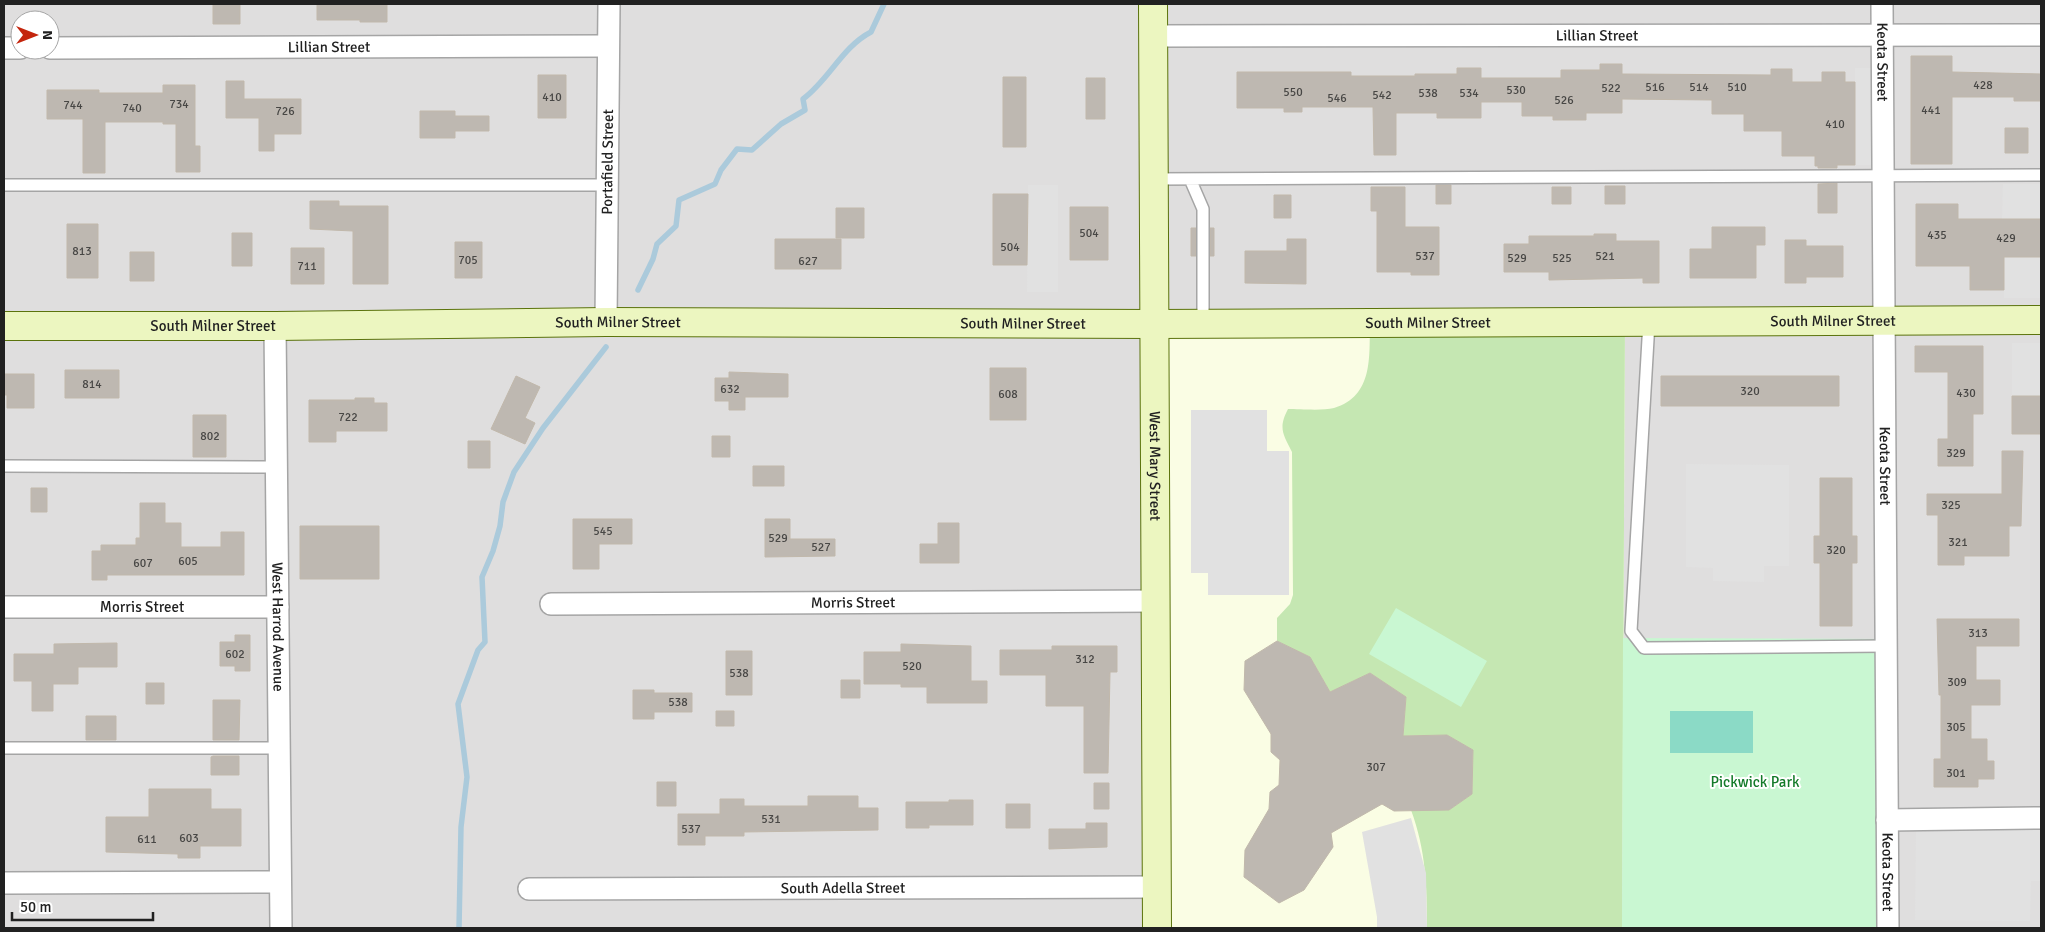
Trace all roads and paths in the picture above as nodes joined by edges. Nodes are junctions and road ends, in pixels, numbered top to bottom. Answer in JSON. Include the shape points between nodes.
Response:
{"nodes":[{"id":1,"x":609,"y":4,"type":"edge"},
{"id":2,"x":1153,"y":4,"type":"edge"},
{"id":3,"x":1882,"y":4,"type":"edge"},
{"id":4,"x":1882,"y":35,"type":"junction"},
{"id":5,"x":2041,"y":35,"type":"edge"},
{"id":6,"x":1153,"y":36,"type":"junction"},
{"id":7,"x":608,"y":46,"type":"junction"},
{"id":8,"x":60,"y":48,"type":"edge"},
{"id":9,"x":2041,"y":175,"type":"edge"},
{"id":10,"x":1883,"y":176,"type":"junction"},
{"id":11,"x":1154,"y":179,"type":"junction"},
{"id":12,"x":1190,"y":179,"type":"junction"},
{"id":13,"x":4,"y":185,"type":"edge"},
{"id":14,"x":607,"y":185,"type":"junction"},
{"id":15,"x":1884,"y":320,"type":"junction"},
{"id":16,"x":2041,"y":320,"type":"edge"},
{"id":17,"x":606,"y":322,"type":"junction"},
{"id":18,"x":1649,"y":322,"type":"junction"},
{"id":19,"x":1154,"y":324,"type":"junction"},
{"id":20,"x":1203,"y":324,"type":"junction"},
{"id":21,"x":4,"y":326,"type":"edge"},
{"id":22,"x":275,"y":326,"type":"junction"},
{"id":23,"x":4,"y":466,"type":"edge"},
{"id":24,"x":276,"y":467,"type":"junction"},
{"id":25,"x":1156,"y":601,"type":"junction"},
{"id":26,"x":551,"y":604,"type":"dead end"},
{"id":27,"x":4,"y":607,"type":"edge"},
{"id":28,"x":278,"y":607,"type":"junction"},
{"id":29,"x":1886,"y":646,"type":"junction"},
{"id":30,"x":4,"y":748,"type":"edge"},
{"id":31,"x":279,"y":748,"type":"junction"},
{"id":32,"x":2041,"y":818,"type":"edge"},
{"id":33,"x":1887,"y":820,"type":"junction"},
{"id":34,"x":280,"y":882,"type":"junction"},
{"id":35,"x":4,"y":884,"type":"edge"},
{"id":36,"x":1157,"y":887,"type":"junction"},
{"id":37,"x":529,"y":889,"type":"dead end"},
{"id":38,"x":281,"y":928,"type":"edge"},
{"id":39,"x":1157,"y":928,"type":"edge"},
{"id":40,"x":1888,"y":928,"type":"edge"}],
"edges":[{"from":1,"to":7,"type":"street","name":"Portafield Street"},
{"from":2,"to":6,"type":"main road","name":"West Mary Street"},
{"from":3,"to":4,"type":"street","name":"Keota Street"},
{"from":4,"to":5,"type":"street","name":"Lillian Street"},
{"from":4,"to":6,"type":"street","name":"Lillian Street"},
{"from":4,"to":10,"type":"street","name":"Keota Street"},
{"from":6,"to":11,"type":"main road","name":"West Mary Street"},
{"from":7,"to":8,"type":"street","name":"Lillian Street"},
{"from":7,"to":14,"type":"street","name":"Portafield Street"},
{"from":9,"to":10,"type":"lane"},
{"from":10,"to":12,"type":"lane"},
{"from":10,"to":15,"type":"street","name":"Keota Street"},
{"from":11,"to":12,"type":"lane"},
{"from":11,"to":19,"type":"main road","name":"West Mary Street"},
{"from":12,"to":20,"type":"lane","via":[[1203,209]]},
{"from":13,"to":14,"type":"lane"},
{"from":14,"to":17,"type":"street","name":"Portafield Street"},
{"from":15,"to":16,"type":"main road","name":"South Milner Street"},
{"from":15,"to":18,"type":"main road","name":"South Milner Street"},
{"from":15,"to":29,"type":"street","name":"Keota Street"},
{"from":17,"to":19,"type":"main road","name":"South Milner Street"},
{"from":17,"to":22,"type":"main road","name":"South Milner Street"},
{"from":18,"to":20,"type":"main road","name":"South Milner Street"},
{"from":18,"to":29,"type":"lane","via":[[1631,631],[1644,648]]},
{"from":19,"to":20,"type":"main road","name":"South Milner Street"},
{"from":19,"to":25,"type":"main road","name":"West Mary Street"},
{"from":21,"to":22,"type":"main road","name":"South Milner Street"},
{"from":22,"to":24,"type":"street","name":"West Harrod Avenue"},
{"from":23,"to":24,"type":"lane"},
{"from":24,"to":28,"type":"street","name":"West Harrod Avenue"},
{"from":25,"to":26,"type":"street","name":"Morris Street"},
{"from":25,"to":36,"type":"main road","name":"West Mary Street"},
{"from":27,"to":28,"type":"street","name":"Morris Street"},
{"from":28,"to":31,"type":"street","name":"West Harrod Avenue"},
{"from":29,"to":33,"type":"street","name":"Keota Street"},
{"from":30,"to":31,"type":"lane"},
{"from":31,"to":34,"type":"street","name":"West Harrod Avenue"},
{"from":32,"to":33,"type":"street"},
{"from":33,"to":40,"type":"street","name":"Keota Street"},
{"from":34,"to":35,"type":"street"},
{"from":34,"to":38,"type":"street","name":"West Harrod Avenue"},
{"from":36,"to":37,"type":"street","name":"South Adella Street"},
{"from":36,"to":39,"type":"main road","name":"West Mary Street"}]}
